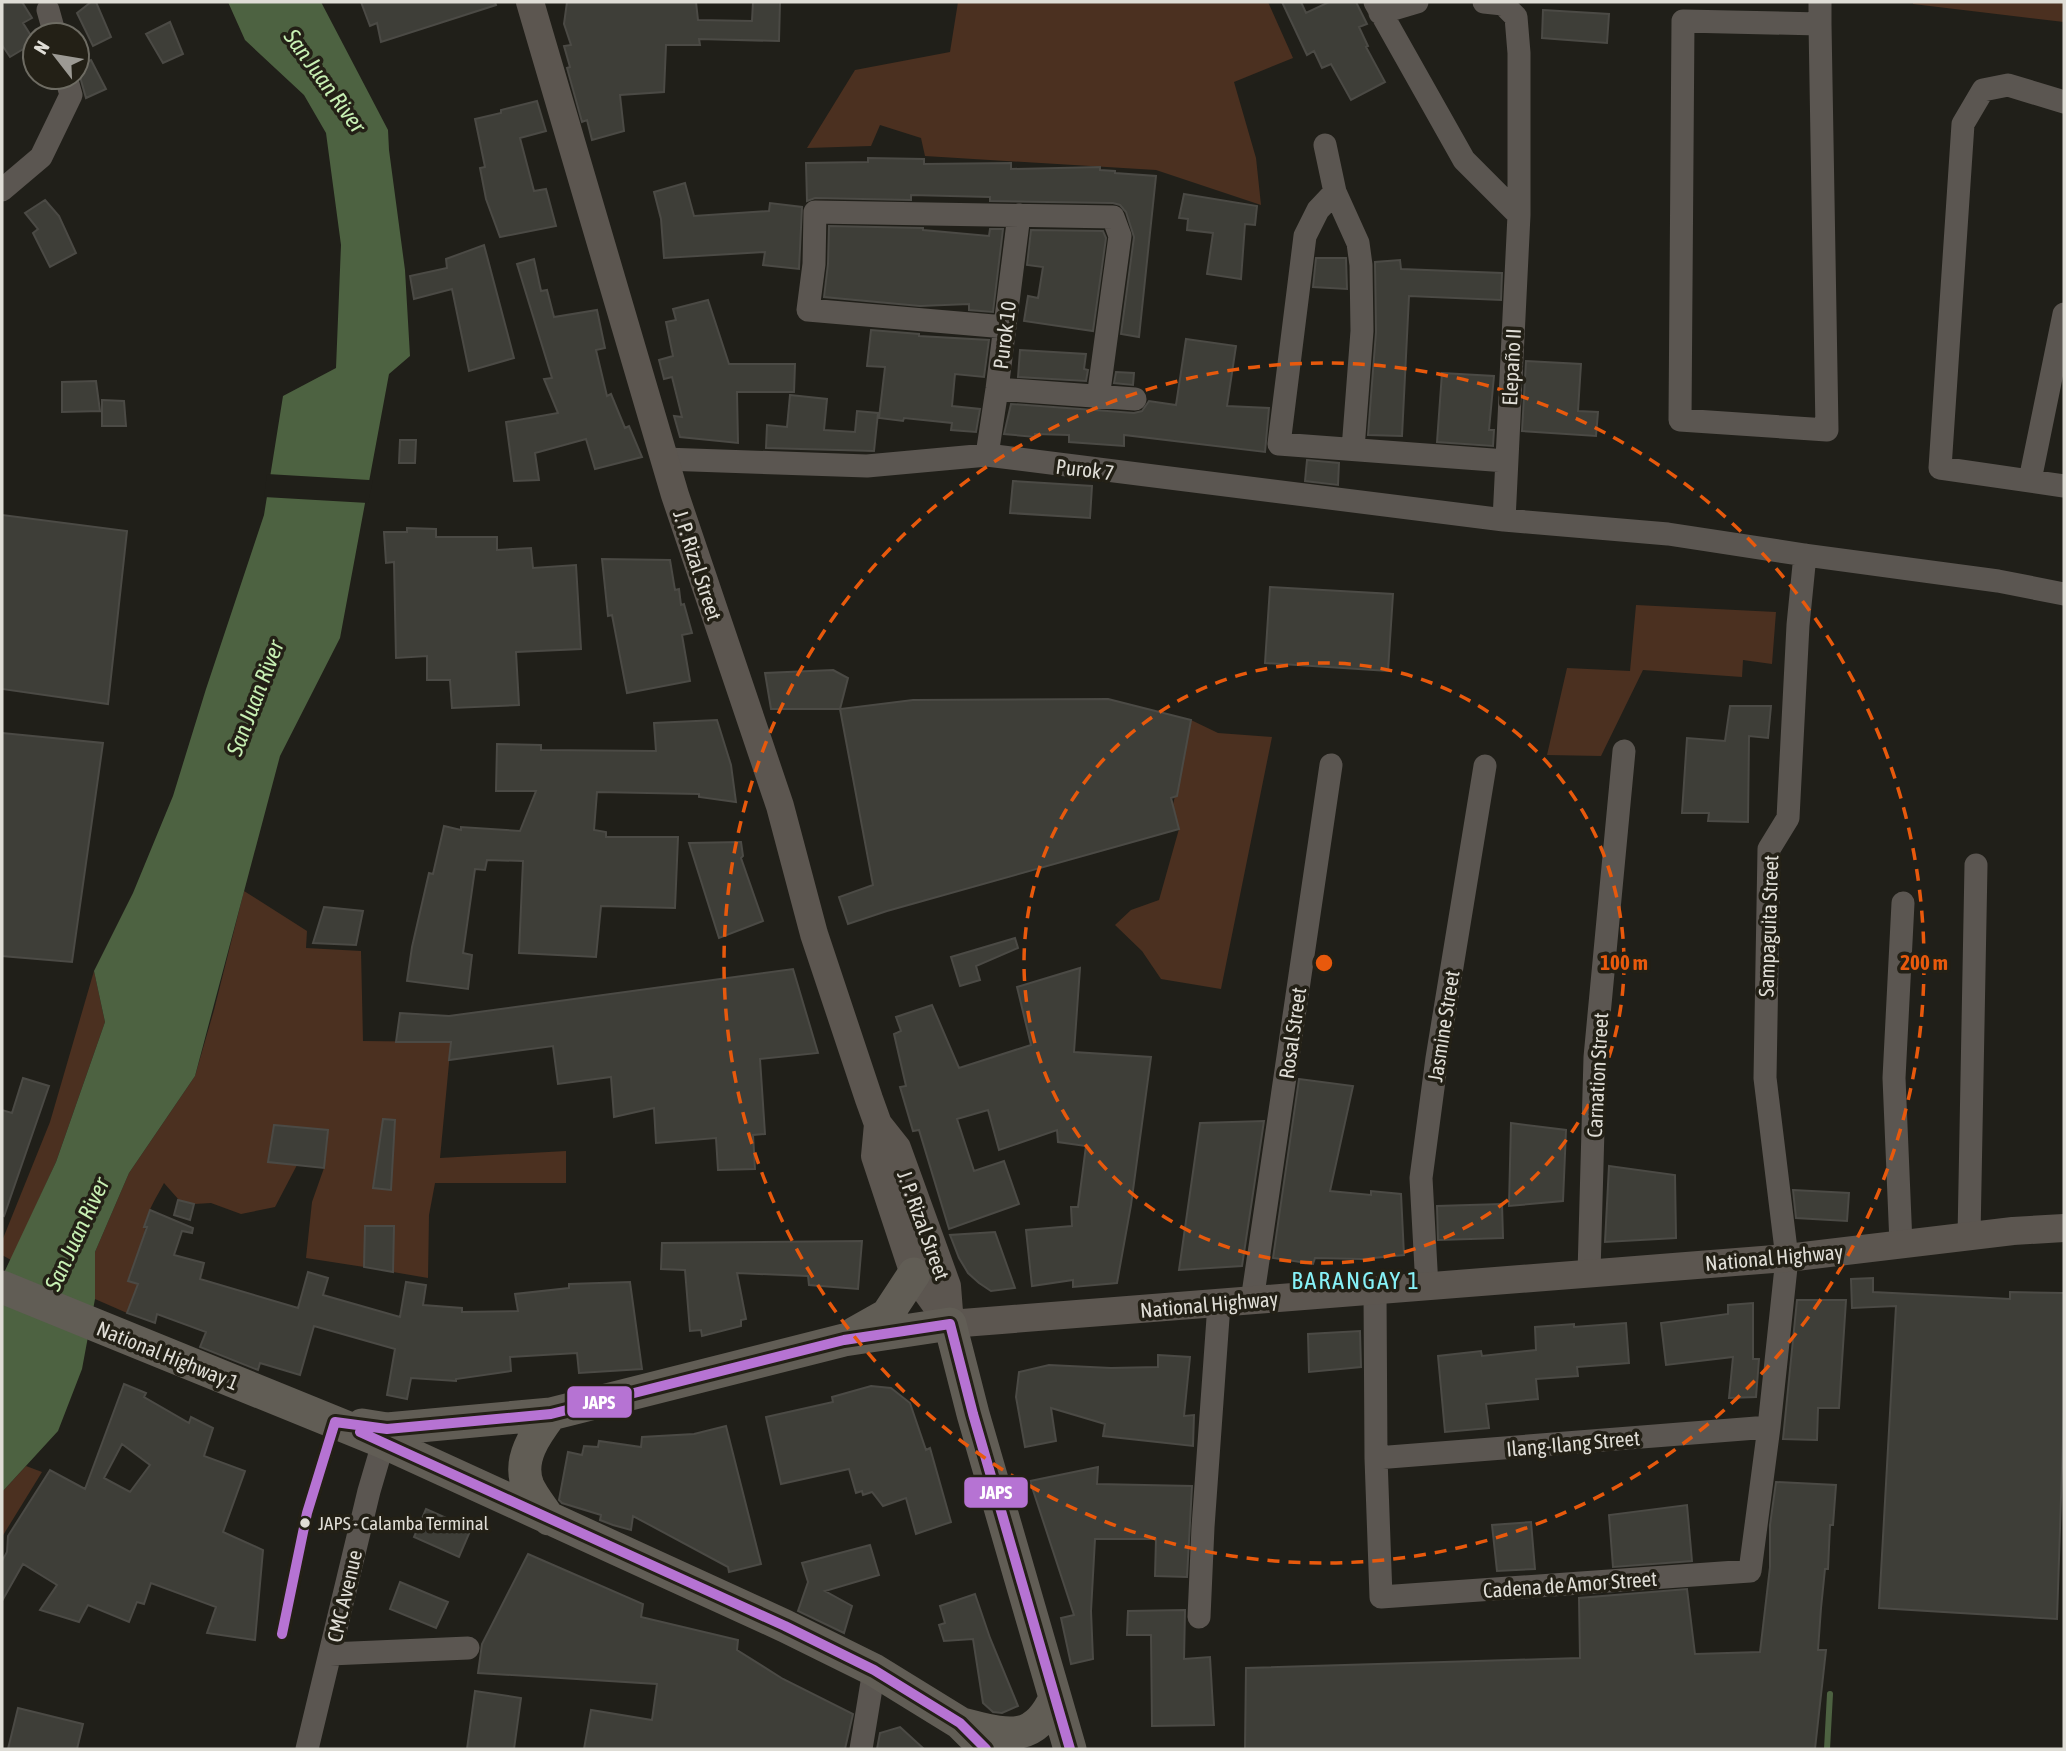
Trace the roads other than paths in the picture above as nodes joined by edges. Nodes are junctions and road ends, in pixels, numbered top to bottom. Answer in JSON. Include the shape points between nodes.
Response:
{"nodes":[{"id":1,"x":530,"y":2,"type":"edge"},
{"id":2,"x":1417,"y":2,"type":"edge"},
{"id":3,"x":1484,"y":2,"type":"edge"},
{"id":4,"x":1378,"y":7,"type":"edge"},
{"id":5,"x":48,"y":10,"type":"dead end"},
{"id":6,"x":1820,"y":13,"type":"edge"},
{"id":7,"x":51,"y":21,"type":"edge"},
{"id":8,"x":70,"y":91,"type":"edge"},
{"id":9,"x":2064,"y":102,"type":"edge"},
{"id":10,"x":1325,"y":145,"type":"dead end"},
{"id":11,"x":2,"y":190,"type":"edge"},
{"id":12,"x":1335,"y":192,"type":"junction"},
{"id":13,"x":1019,"y":215,"type":"junction"},
{"id":14,"x":1519,"y":215,"type":"junction"},
{"id":15,"x":2064,"y":314,"type":"edge"},
{"id":16,"x":1005,"y":327,"type":"junction"},
{"id":17,"x":998,"y":389,"type":"junction"},
{"id":18,"x":1098,"y":398,"type":"junction"},
{"id":19,"x":1135,"y":399,"type":"dead end"},
{"id":20,"x":1353,"y":449,"type":"junction"},
{"id":21,"x":987,"y":455,"type":"junction"},
{"id":22,"x":664,"y":459,"type":"junction"},
{"id":23,"x":1506,"y":461,"type":"junction"},
{"id":24,"x":2030,"y":480,"type":"junction"},
{"id":25,"x":2064,"y":486,"type":"edge"},
{"id":26,"x":1504,"y":520,"type":"junction"},
{"id":27,"x":1805,"y":555,"type":"junction"},
{"id":28,"x":2064,"y":594,"type":"edge"},
{"id":29,"x":1624,"y":751,"type":"dead end"},
{"id":30,"x":1331,"y":765,"type":"dead end"},
{"id":31,"x":1485,"y":766,"type":"dead end"},
{"id":32,"x":1976,"y":865,"type":"dead end"},
{"id":33,"x":1903,"y":903,"type":"dead end"},
{"id":34,"x":878,"y":1124,"type":"junction"},
{"id":35,"x":2064,"y":1228,"type":"edge"},
{"id":36,"x":1969,"y":1237,"type":"junction"},
{"id":37,"x":1902,"y":1244,"type":"junction"},
{"id":38,"x":1787,"y":1258,"type":"junction"},
{"id":39,"x":1589,"y":1273,"type":"junction"},
{"id":40,"x":914,"y":1274,"type":"junction"},
{"id":41,"x":2,"y":1287,"type":"edge"},
{"id":42,"x":1427,"y":1287,"type":"junction"},
{"id":43,"x":1375,"y":1291,"type":"junction"},
{"id":44,"x":1252,"y":1301,"type":"junction"},
{"id":45,"x":1219,"y":1304,"type":"junction"},
{"id":46,"x":950,"y":1324,"type":"junction"},
{"id":47,"x":844,"y":1340,"type":"junction"},
{"id":48,"x":551,"y":1414,"type":"junction"},
{"id":49,"x":1769,"y":1427,"type":"junction"},
{"id":50,"x":385,"y":1436,"type":"junction"},
{"id":51,"x":1376,"y":1458,"type":"junction"},
{"id":52,"x":550,"y":1519,"type":"junction"},
{"id":53,"x":1199,"y":1616,"type":"dead end"},
{"id":54,"x":468,"y":1648,"type":"dead end"},
{"id":55,"x":330,"y":1654,"type":"junction"},
{"id":56,"x":874,"y":1670,"type":"junction"},
{"id":57,"x":1055,"y":1698,"type":"junction"},
{"id":58,"x":960,"y":1723,"type":"junction"},
{"id":59,"x":1069,"y":1744,"type":"edge"},
{"id":60,"x":307,"y":1749,"type":"edge"},
{"id":61,"x":861,"y":1749,"type":"edge"},
{"id":62,"x":986,"y":1749,"type":"edge"},
{"id":63,"x":1029,"y":1749,"type":"edge"}],
"edges":[{"from":1,"to":22,"type":"main road","name":"J. P. Rizal Street"},
{"from":2,"to":4,"type":"street"},
{"from":3,"to":14,"type":"street","name":"Elepaño II","via":[[1503,4],[1516,17]]},
{"from":4,"to":14,"type":"street","via":[[1464,160]]},
{"from":5,"to":7,"type":"street"},
{"from":6,"to":6,"type":"street","via":[[1827,430],[1680,420],[1684,21]]},
{"from":8,"to":11,"type":"street","via":[[41,157]]},
{"from":9,"to":24,"type":"street","via":[[2008,85],[1983,90],[1963,124],[1940,468]]},
{"from":10,"to":12,"type":"street"},
{"from":12,"to":20,"type":"street","via":[[1358,243],[1361,265],[1362,331]]},
{"from":12,"to":20,"type":"street","via":[[1318,210],[1305,236],[1279,444]]},
{"from":13,"to":16,"type":"street","name":"Purok 10"},
{"from":13,"to":16,"type":"street","via":[[816,212],[808,310]]},
{"from":13,"to":18,"type":"street","via":[[1113,217],[1120,236]]},
{"from":14,"to":23,"type":"street","name":"Elepaño II"},
{"from":15,"to":24,"type":"street"},
{"from":16,"to":17,"type":"street","name":"Purok 10"},
{"from":17,"to":18,"type":"street"},
{"from":17,"to":21,"type":"street","name":"Purok 10"},
{"from":18,"to":19,"type":"street"},
{"from":20,"to":23,"type":"street"},
{"from":21,"to":22,"type":"street","name":"Purok 7","via":[[867,466]]},
{"from":21,"to":26,"type":"street","name":"Purok 7"},
{"from":22,"to":34,"type":"main road","name":"J. P. Rizal Street","via":[[780,806],[814,934]]},
{"from":23,"to":26,"type":"street","name":"Elepaño II"},
{"from":24,"to":25,"type":"street"},
{"from":26,"to":27,"type":"street","name":"Purok 7","via":[[1668,534]]},
{"from":27,"to":28,"type":"street","name":"Purok 7"},
{"from":27,"to":38,"type":"street","name":"Sampaguita Street","via":[[1788,818],[1769,849],[1765,1077]]},
{"from":29,"to":39,"type":"street","name":"Carnation Street","via":[[1595,1058]]},
{"from":30,"to":44,"type":"street","name":"Rosal Street"},
{"from":31,"to":42,"type":"street","name":"Jasmine Street","via":[[1421,1178]]},
{"from":32,"to":36,"type":"street"},
{"from":33,"to":37,"type":"street","via":[[1894,1078]]},
{"from":34,"to":40,"type":"main road","name":"J. P. Rizal Street","via":[[875,1156]]},
{"from":34,"to":46,"type":"main road","name":"J. P. Rizal Street","via":[[897,1148],[947,1286]]},
{"from":35,"to":36,"type":"main road","name":"National Highway"},
{"from":36,"to":37,"type":"main road","name":"National Highway"},
{"from":37,"to":38,"type":"main road","name":"National Highway"},
{"from":38,"to":39,"type":"main road","name":"National Highway"},
{"from":38,"to":49,"type":"street","name":"Cadena de Amor Street"},
{"from":39,"to":42,"type":"main road","name":"National Highway"},
{"from":40,"to":46,"type":"main road","name":"J. P. Rizal Street"},
{"from":40,"to":47,"type":"highway","via":[[887,1315]]},
{"from":41,"to":50,"type":"highway","name":"National Highway 1","via":[[335,1422]]},
{"from":42,"to":43,"type":"main road","name":"National Highway"},
{"from":43,"to":44,"type":"main road","name":"National Highway"},
{"from":43,"to":51,"type":"street","name":"Cadena de Amor Street"},
{"from":44,"to":45,"type":"main road","name":"National Highway"},
{"from":45,"to":46,"type":"main road","name":"National Highway"},
{"from":45,"to":53,"type":"street"},
{"from":46,"to":47,"type":"highway","name":"National Highway 1"},
{"from":46,"to":57,"type":"highway"},
{"from":47,"to":48,"type":"highway","name":"National Highway 1"},
{"from":48,"to":50,"type":"highway","name":"National Highway 1"},
{"from":48,"to":52,"type":"highway","via":[[532,1439],[525,1463],[527,1484]]},
{"from":49,"to":51,"type":"street","name":"Ilang-Ilang Street"},
{"from":49,"to":51,"type":"street","name":"Cadena de Amor Street","via":[[1749,1571],[1381,1597]]},
{"from":50,"to":52,"type":"highway","name":"National Highway 1"},
{"from":50,"to":55,"type":"street","name":"CMC Avenue"},
{"from":52,"to":56,"type":"highway","name":"National Highway 1"},
{"from":54,"to":55,"type":"street"},
{"from":55,"to":60,"type":"street","name":"CMC Avenue"},
{"from":56,"to":58,"type":"highway","name":"National Highway 1"},
{"from":56,"to":61,"type":"street"},
{"from":57,"to":58,"type":"highway","via":[[1037,1726],[1022,1733],[1004,1734]]},
{"from":57,"to":59,"type":"highway"},
{"from":58,"to":62,"type":"highway","name":"National Highway 1"},
{"from":59,"to":63,"type":"highway"}]}
